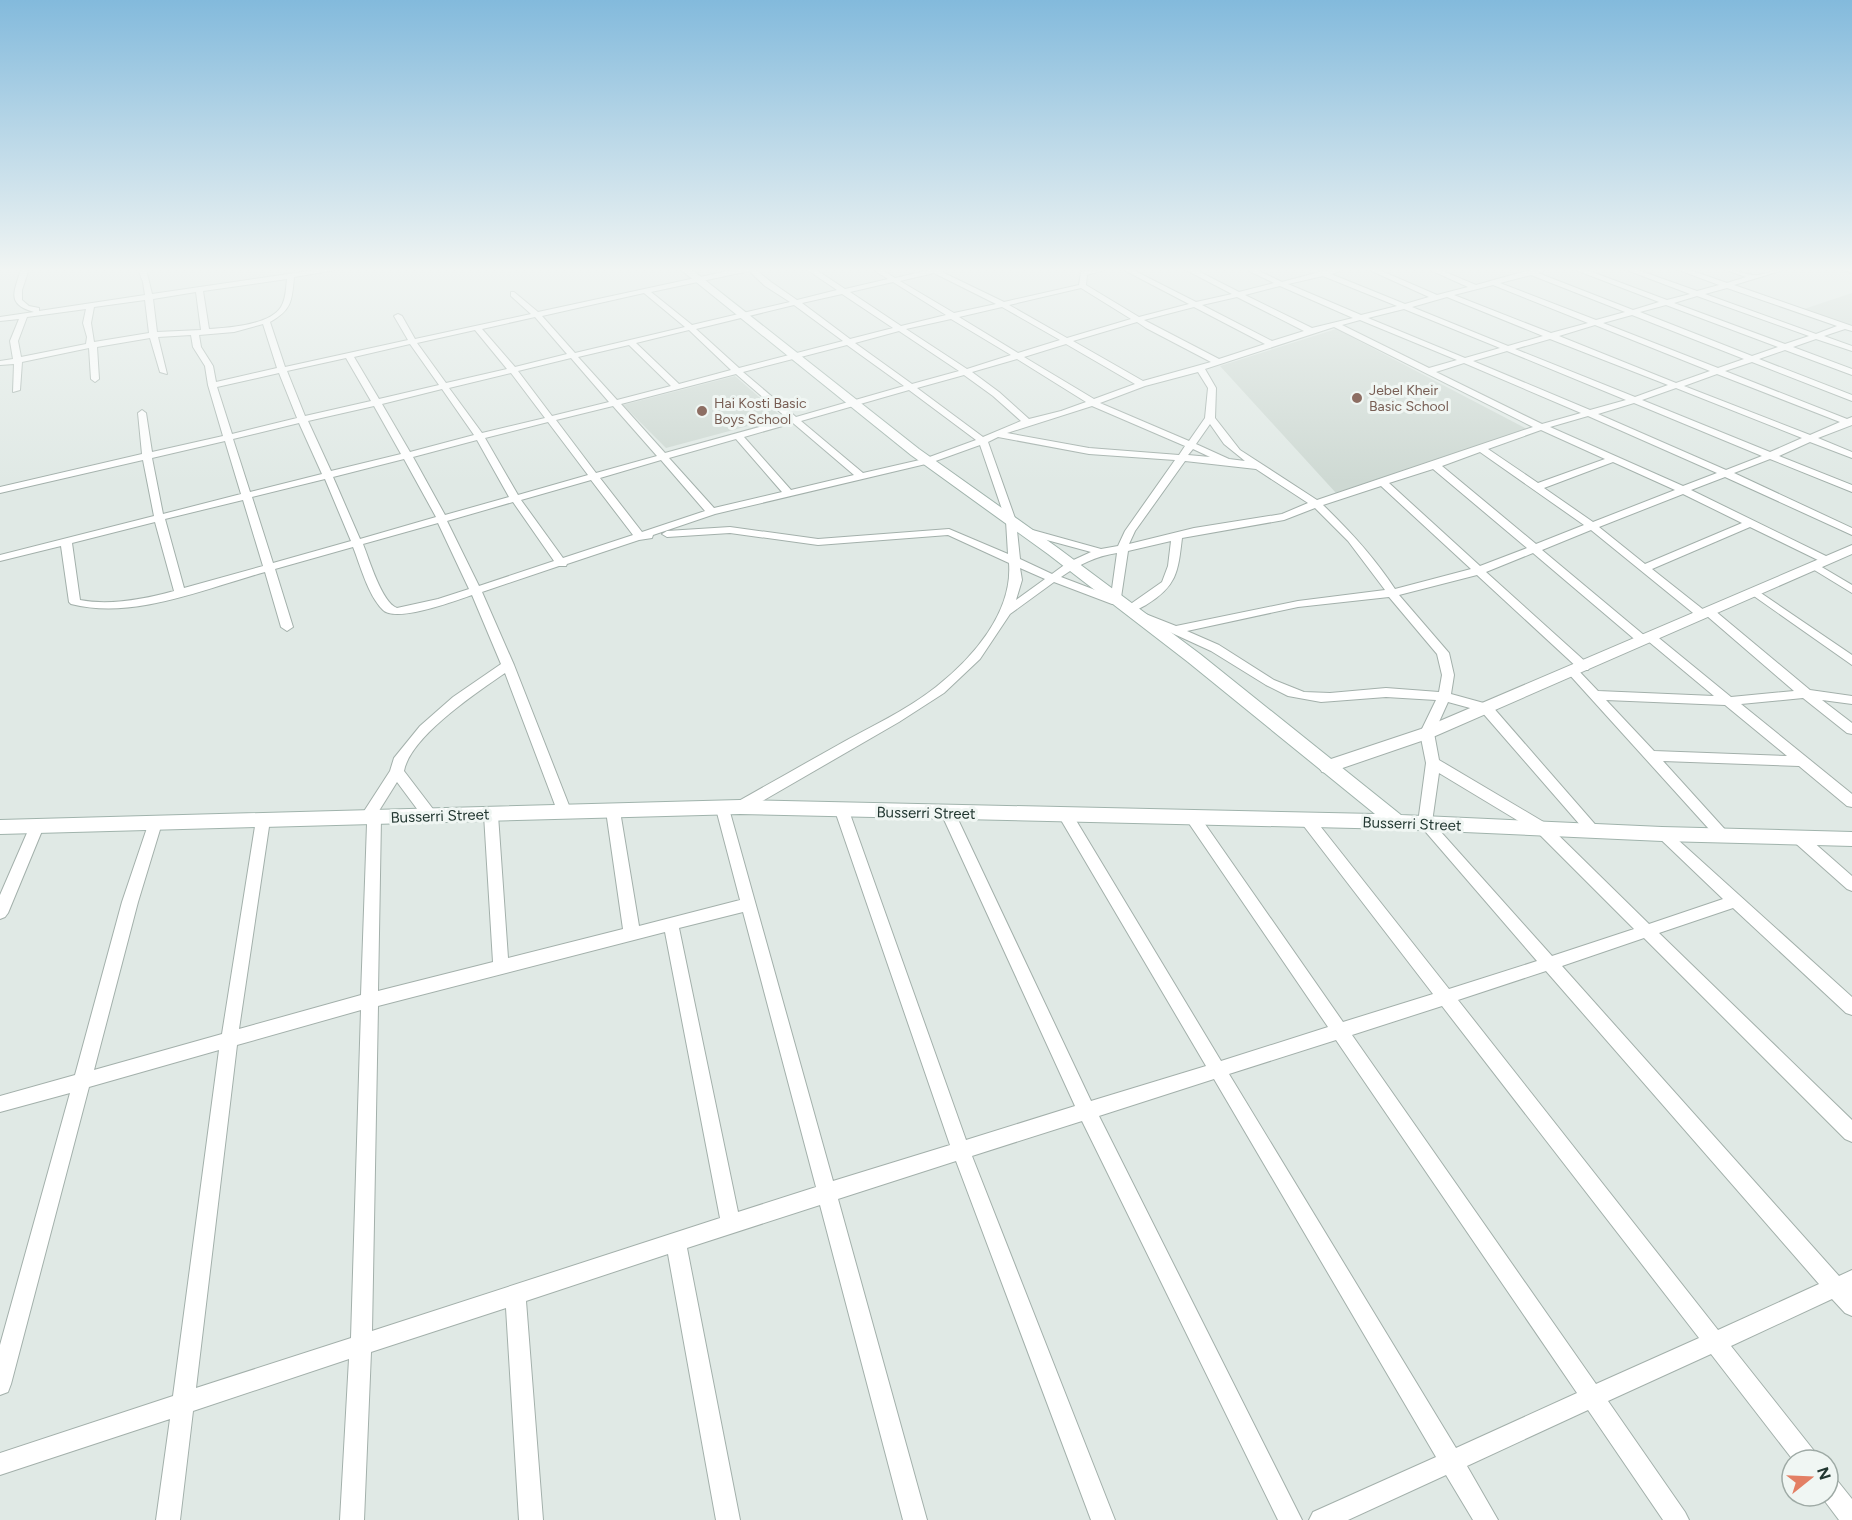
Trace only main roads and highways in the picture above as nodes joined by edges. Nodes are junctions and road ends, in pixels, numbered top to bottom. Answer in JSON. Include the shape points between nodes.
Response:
{"nodes":[{"id":1,"x":775,"y":340,"type":"edge"},
{"id":2,"x":1851,"y":551,"type":"edge"},
{"id":3,"x":1328,"y":767,"type":"junction"},
{"id":4,"x":1397,"y":822,"type":"junction"},
{"id":5,"x":0,"y":827,"type":"edge"},
{"id":6,"x":1852,"y":838,"type":"edge"}],
"edges":[{"from":1,"to":3,"type":"main road","via":[[927,460],[1194,658]]},
{"from":2,"to":3,"type":"main road","via":[[1427,733]]},
{"from":3,"to":4,"type":"main road"},
{"from":4,"to":5,"type":"main road","name":"Busserri Street","via":[[732,808]]},
{"from":4,"to":6,"type":"main road","name":"Busserri Street"}]}
